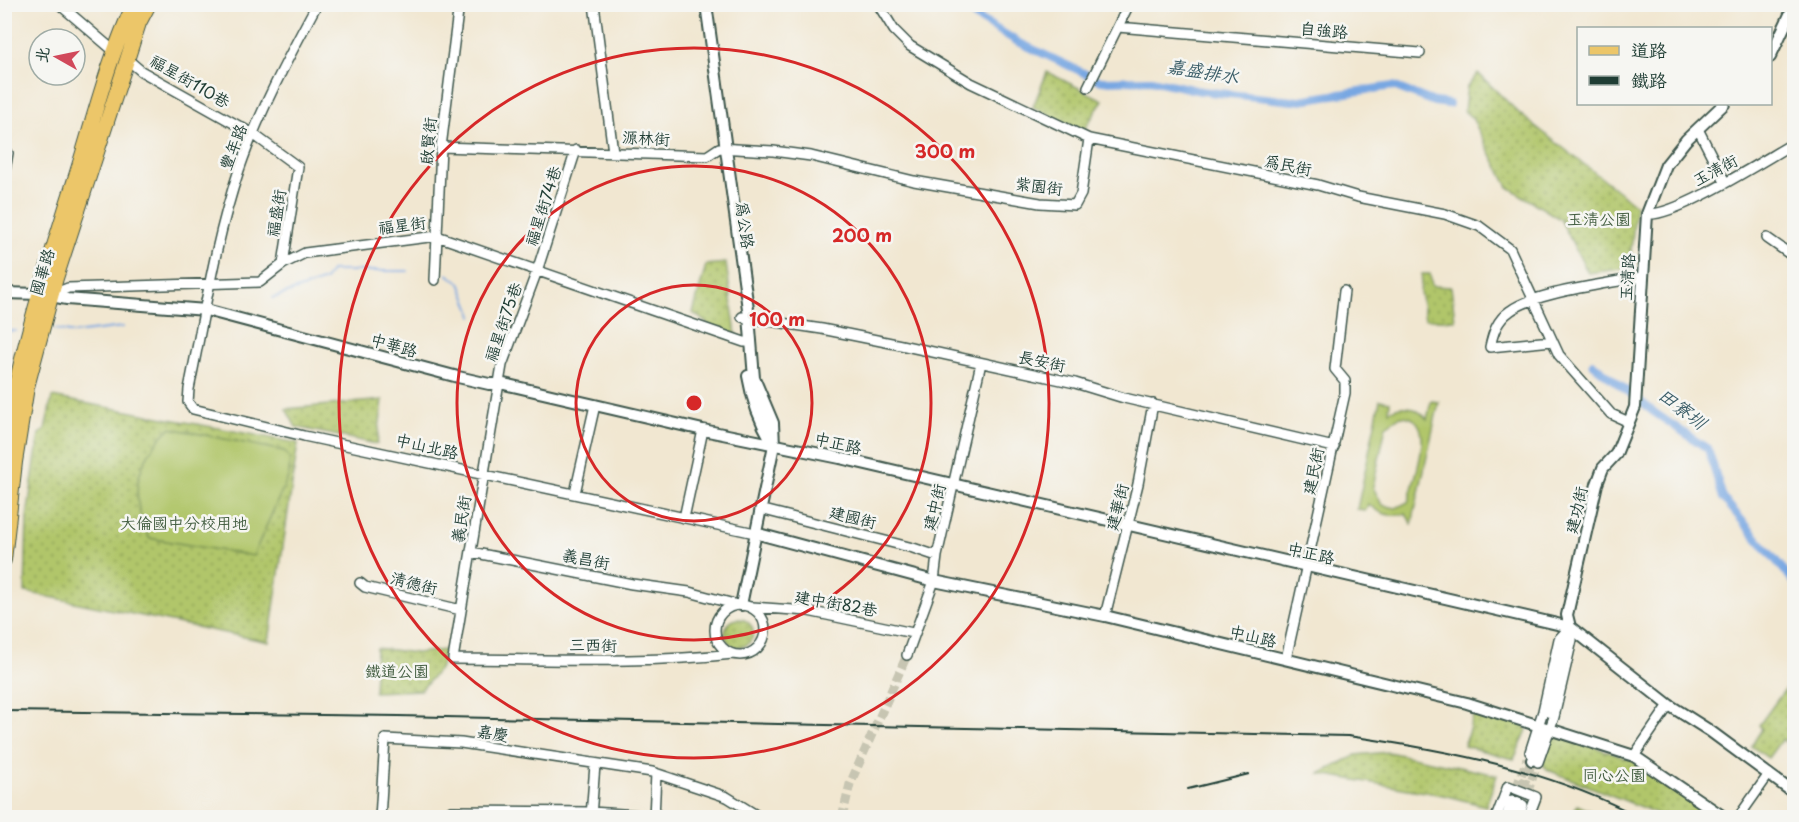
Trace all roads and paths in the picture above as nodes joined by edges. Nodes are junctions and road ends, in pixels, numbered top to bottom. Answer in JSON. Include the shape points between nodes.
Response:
{"nodes":[{"id":1,"x":59,"y":4,"type":"edge"},
{"id":2,"x":135,"y":4,"type":"edge"},
{"id":3,"x":148,"y":4,"type":"edge"},
{"id":4,"x":317,"y":4,"type":"edge"},
{"id":5,"x":459,"y":4,"type":"edge"},
{"id":6,"x":594,"y":4,"type":"edge"},
{"id":7,"x":700,"y":4,"type":"edge"},
{"id":8,"x":706,"y":4,"type":"edge"},
{"id":9,"x":878,"y":4,"type":"edge"},
{"id":10,"x":1129,"y":4,"type":"edge"},
{"id":11,"x":1794,"y":6,"type":"edge"},
{"id":12,"x":1118,"y":27,"type":"junction"},
{"id":13,"x":114,"y":51,"type":"junction"},
{"id":14,"x":1420,"y":53,"type":"dead end"},
{"id":15,"x":1772,"y":53,"type":"edge"},
{"id":16,"x":127,"y":59,"type":"junction"},
{"id":17,"x":1088,"y":87,"type":"dead end"},
{"id":18,"x":1724,"y":105,"type":"edge"},
{"id":19,"x":1698,"y":129,"type":"junction"},
{"id":20,"x":253,"y":134,"type":"junction"},
{"id":21,"x":1089,"y":139,"type":"junction"},
{"id":22,"x":1794,"y":143,"type":"edge"},
{"id":23,"x":441,"y":147,"type":"junction"},
{"id":24,"x":722,"y":148,"type":"junction"},
{"id":25,"x":576,"y":150,"type":"junction"},
{"id":26,"x":613,"y":152,"type":"junction"},
{"id":27,"x":8,"y":153,"type":"dead end"},
{"id":28,"x":298,"y":167,"type":"joint"},
{"id":29,"x":4,"y":176,"type":"edge"},
{"id":30,"x":1725,"y":182,"type":"junction"},
{"id":31,"x":932,"y":185,"type":"joint"},
{"id":32,"x":1647,"y":214,"type":"junction"},
{"id":33,"x":438,"y":236,"type":"junction"},
{"id":34,"x":1767,"y":238,"type":"dead end"},
{"id":35,"x":1794,"y":257,"type":"edge"},
{"id":36,"x":283,"y":264,"type":"junction"},
{"id":37,"x":537,"y":271,"type":"junction"},
{"id":38,"x":1641,"y":277,"type":"junction"},
{"id":39,"x":435,"y":280,"type":"dead end"},
{"id":40,"x":211,"y":282,"type":"junction"},
{"id":41,"x":1344,"y":291,"type":"dead end"},
{"id":42,"x":4,"y":293,"type":"edge"},
{"id":43,"x":45,"y":295,"type":"junction"},
{"id":44,"x":1533,"y":301,"type":"junction"},
{"id":45,"x":206,"y":310,"type":"junction"},
{"id":46,"x":745,"y":317,"type":"junction"},
{"id":47,"x":1552,"y":341,"type":"junction"},
{"id":48,"x":747,"y":342,"type":"junction"},
{"id":49,"x":981,"y":363,"type":"junction"},
{"id":50,"x":499,"y":384,"type":"junction"},
{"id":51,"x":1153,"y":404,"type":"junction"},
{"id":52,"x":595,"y":405,"type":"junction"},
{"id":53,"x":1635,"y":407,"type":"joint"},
{"id":54,"x":1629,"y":422,"type":"junction"},
{"id":55,"x":704,"y":430,"type":"junction"},
{"id":56,"x":774,"y":444,"type":"junction"},
{"id":57,"x":1334,"y":447,"type":"junction"},
{"id":58,"x":4,"y":448,"type":"edge"},
{"id":59,"x":482,"y":474,"type":"junction"},
{"id":60,"x":954,"y":486,"type":"junction"},
{"id":61,"x":575,"y":493,"type":"junction"},
{"id":62,"x":760,"y":509,"type":"junction"},
{"id":63,"x":684,"y":518,"type":"junction"},
{"id":64,"x":1128,"y":525,"type":"junction"},
{"id":65,"x":755,"y":533,"type":"junction"},
{"id":66,"x":471,"y":552,"type":"junction"},
{"id":67,"x":937,"y":556,"type":"junction"},
{"id":68,"x":4,"y":560,"type":"edge"},
{"id":69,"x":1308,"y":567,"type":"junction"},
{"id":70,"x":934,"y":581,"type":"junction"},
{"id":71,"x":360,"y":583,"type":"dead end"},
{"id":72,"x":696,"y":594,"type":"junction"},
{"id":73,"x":744,"y":606,"type":"junction"},
{"id":74,"x":461,"y":610,"type":"junction"},
{"id":75,"x":1105,"y":616,"type":"junction"},
{"id":76,"x":716,"y":622,"type":"junction"},
{"id":77,"x":1570,"y":627,"type":"junction"},
{"id":78,"x":913,"y":633,"type":"junction"},
{"id":79,"x":733,"y":654,"type":"junction"},
{"id":80,"x":907,"y":655,"type":"tunnel mouth"},
{"id":81,"x":453,"y":658,"type":"joint"},
{"id":82,"x":1286,"y":659,"type":"junction"},
{"id":83,"x":1669,"y":705,"type":"junction"},
{"id":84,"x":1549,"y":712,"type":"dead end"},
{"id":85,"x":1544,"y":728,"type":"junction"},
{"id":86,"x":1634,"y":756,"type":"junction"},
{"id":87,"x":1533,"y":760,"type":"tunnel mouth"},
{"id":88,"x":595,"y":765,"type":"junction"},
{"id":89,"x":656,"y":773,"type":"junction"},
{"id":90,"x":1769,"y":774,"type":"junction"},
{"id":91,"x":1794,"y":793,"type":"edge"},
{"id":92,"x":1517,"y":802,"type":"junction"},
{"id":93,"x":451,"y":811,"type":"dead end"},
{"id":94,"x":591,"y":815,"type":"edge"},
{"id":95,"x":654,"y":817,"type":"edge"},
{"id":96,"x":380,"y":818,"type":"edge"},
{"id":97,"x":761,"y":818,"type":"edge"},
{"id":98,"x":1496,"y":818,"type":"edge"},
{"id":99,"x":1506,"y":818,"type":"edge"},
{"id":100,"x":1511,"y":818,"type":"edge"},
{"id":101,"x":1518,"y":818,"type":"edge"},
{"id":102,"x":1528,"y":818,"type":"edge"},
{"id":103,"x":1725,"y":818,"type":"edge"},
{"id":104,"x":1738,"y":818,"type":"edge"}],
"edges":[{"from":1,"to":13,"type":"street"},
{"from":2,"to":13,"type":"main road","name":"國華路"},
{"from":3,"to":16,"type":"main road","name":"國華路"},
{"from":4,"to":20,"type":"street","name":"豐年路","via":[[277,77]]},
{"from":5,"to":23,"type":"street","name":"啟賢街"},
{"from":6,"to":26,"type":"street"},
{"from":7,"to":24,"type":"street","name":"為公路"},
{"from":8,"to":24,"type":"street","name":"為公路"},
{"from":9,"to":21,"type":"street","name":"為民街","via":[[894,30],[910,46],[971,82]]},
{"from":10,"to":12,"type":"street"},
{"from":11,"to":15,"type":"street"},
{"from":12,"to":14,"type":"street","name":"自強路"},
{"from":12,"to":17,"type":"street"},
{"from":13,"to":16,"type":"main road"},
{"from":13,"to":43,"type":"main road","name":"國華路"},
{"from":16,"to":20,"type":"street","name":"福星街110巷","via":[[141,71]]},
{"from":16,"to":43,"type":"main road","name":"國華路"},
{"from":18,"to":19,"type":"street","name":"玉清路"},
{"from":19,"to":30,"type":"street"},
{"from":19,"to":32,"type":"street","name":"玉清路","via":[[1666,165]]},
{"from":20,"to":28,"type":"street","name":"福星街110巷"},
{"from":20,"to":40,"type":"street","name":"豐年路","via":[[231,195]]},
{"from":21,"to":31,"type":"street","name":"紫園街","via":[[1076,205]]},
{"from":21,"to":44,"type":"street","name":"為民街","via":[[1318,185],[1445,214],[1479,226],[1510,249]]},
{"from":22,"to":30,"type":"street","name":"玉清街"},
{"from":23,"to":25,"type":"street","name":"源林街"},
{"from":23,"to":33,"type":"street","name":"啟賢街"},
{"from":24,"to":26,"type":"street","name":"源林街","via":[[707,156]]},
{"from":24,"to":31,"type":"street","name":"源林街","via":[[847,159]]},
{"from":24,"to":46,"type":"street","name":"為公路"},
{"from":25,"to":26,"type":"street","name":"源林街"},
{"from":25,"to":37,"type":"street","name":"福星街74巷"},
{"from":27,"to":29,"type":"street"},
{"from":28,"to":36,"type":"street","name":"福盛街"},
{"from":30,"to":32,"type":"street","name":"玉清街","via":[[1657,215]]},
{"from":32,"to":38,"type":"street","name":"玉清路"},
{"from":33,"to":36,"type":"street","name":"福星街","via":[[305,253]]},
{"from":33,"to":37,"type":"street","name":"福星街"},
{"from":33,"to":39,"type":"street","name":"啟賢街"},
{"from":34,"to":35,"type":"street"},
{"from":36,"to":40,"type":"street","name":"福星街","via":[[260,282]]},
{"from":37,"to":48,"type":"street","name":"福星街"},
{"from":37,"to":50,"type":"street","name":"福星街75巷","via":[[514,328]]},
{"from":38,"to":44,"type":"street"},
{"from":38,"to":53,"type":"street","name":"玉清路"},
{"from":40,"to":43,"type":"street","name":"福星街","via":[[68,288]]},
{"from":40,"to":45,"type":"street","name":"豐年路"},
{"from":41,"to":57,"type":"street","name":"建民街","via":[[1335,369],[1345,381],[1345,393]]},
{"from":42,"to":43,"type":"street","name":"中華路"},
{"from":43,"to":45,"type":"street","name":"中華路"},
{"from":43,"to":58,"type":"main road","name":"國華路","via":[[22,353]]},
{"from":43,"to":68,"type":"main road","name":"國華路","via":[[15,462]]},
{"from":44,"to":47,"type":"street","name":"為民街"},
{"from":44,"to":47,"type":"street","via":[[1512,309],[1502,318],[1490,347]]},
{"from":45,"to":50,"type":"street","name":"中華路","via":[[405,364]]},
{"from":45,"to":59,"type":"street","name":"中山北路","via":[[189,389],[188,402],[193,409]]},
{"from":46,"to":48,"type":"street","name":"為公路"},
{"from":46,"to":49,"type":"street","name":"長安街","via":[[822,328]]},
{"from":47,"to":54,"type":"street","name":"為民街","via":[[1559,355],[1611,414]]},
{"from":48,"to":56,"type":"street","name":"為公路","via":[[751,397]]},
{"from":49,"to":51,"type":"street","name":"長安街"},
{"from":49,"to":60,"type":"street","name":"建中街"},
{"from":50,"to":52,"type":"street","name":"中華路"},
{"from":50,"to":59,"type":"street","name":"義民街"},
{"from":51,"to":57,"type":"street","name":"長安街"},
{"from":51,"to":64,"type":"street","name":"建華街"},
{"from":52,"to":55,"type":"street","name":"中華路"},
{"from":52,"to":61,"type":"street"},
{"from":53,"to":54,"type":"street","name":"建功街"},
{"from":54,"to":77,"type":"street","name":"建功街","via":[[1616,454],[1603,468],[1597,484],[1567,615]]},
{"from":55,"to":56,"type":"street","name":"中華路"},
{"from":55,"to":63,"type":"street"},
{"from":56,"to":60,"type":"street","name":"中正路"},
{"from":56,"to":62,"type":"street"},
{"from":57,"to":69,"type":"street","name":"建民街"},
{"from":59,"to":61,"type":"street","name":"中山北路"},
{"from":59,"to":66,"type":"street","name":"義民街"},
{"from":60,"to":64,"type":"street","name":"中正路"},
{"from":60,"to":67,"type":"street","name":"建中街"},
{"from":61,"to":63,"type":"street","name":"中山北路"},
{"from":62,"to":65,"type":"street"},
{"from":62,"to":67,"type":"street","name":"建國街"},
{"from":63,"to":65,"type":"street","name":"中山北路"},
{"from":64,"to":69,"type":"street","name":"中正路"},
{"from":64,"to":75,"type":"street","name":"建華街"},
{"from":65,"to":70,"type":"street","name":"中山路"},
{"from":65,"to":73,"type":"street"},
{"from":66,"to":72,"type":"street","name":"義昌街"},
{"from":66,"to":74,"type":"street","name":"義民街"},
{"from":67,"to":70,"type":"street","name":"建中街"},
{"from":69,"to":77,"type":"street","name":"中正路"},
{"from":69,"to":82,"type":"street","name":"建民街"},
{"from":70,"to":75,"type":"street","name":"中山路"},
{"from":70,"to":78,"type":"street","name":"建中街"},
{"from":71,"to":74,"type":"street","name":"清德街"},
{"from":72,"to":73,"type":"street","name":"義昌街"},
{"from":72,"to":76,"type":"street","via":[[714,602]]},
{"from":73,"to":76,"type":"street","via":[[724,610]]},
{"from":73,"to":78,"type":"street","name":"建中街82巷","via":[[808,611]]},
{"from":73,"to":79,"type":"street","via":[[763,619],[765,634],[750,653]]},
{"from":74,"to":81,"type":"street","name":"義民街"},
{"from":75,"to":82,"type":"street","name":"中山路"},
{"from":76,"to":79,"type":"street","via":[[716,638]]},
{"from":77,"to":83,"type":"street","name":"中正路"},
{"from":77,"to":84,"type":"street","name":"建功街"},
{"from":77,"to":85,"type":"street","via":[[1559,639]]},
{"from":78,"to":80,"type":"street","name":"建中街"},
{"from":79,"to":81,"type":"street","name":"三西街","via":[[617,661]]},
{"from":82,"to":85,"type":"street","name":"中山路","via":[[1412,689]]},
{"from":83,"to":86,"type":"street"},
{"from":83,"to":90,"type":"street","name":"中正路"},
{"from":85,"to":86,"type":"street","name":"中山路"},
{"from":85,"to":87,"type":"street"},
{"from":86,"to":103,"type":"street","name":"中山路"},
{"from":88,"to":89,"type":"street","name":"嘉慶"},
{"from":88,"to":94,"type":"street"},
{"from":88,"to":96,"type":"street","name":"嘉慶","via":[[460,743],[385,739]]},
{"from":89,"to":95,"type":"street"},
{"from":89,"to":97,"type":"street","name":"嘉慶","via":[[727,797]]},
{"from":90,"to":91,"type":"street","name":"中正路"},
{"from":90,"to":104,"type":"street"},
{"from":92,"to":99,"type":"street"},
{"from":92,"to":100,"type":"street"},
{"from":92,"to":101,"type":"street"},
{"from":93,"to":94,"type":"street"},
{"from":94,"to":95,"type":"street"},
{"from":98,"to":102,"type":"street","via":[[1508,786],[1536,797]]}]}
